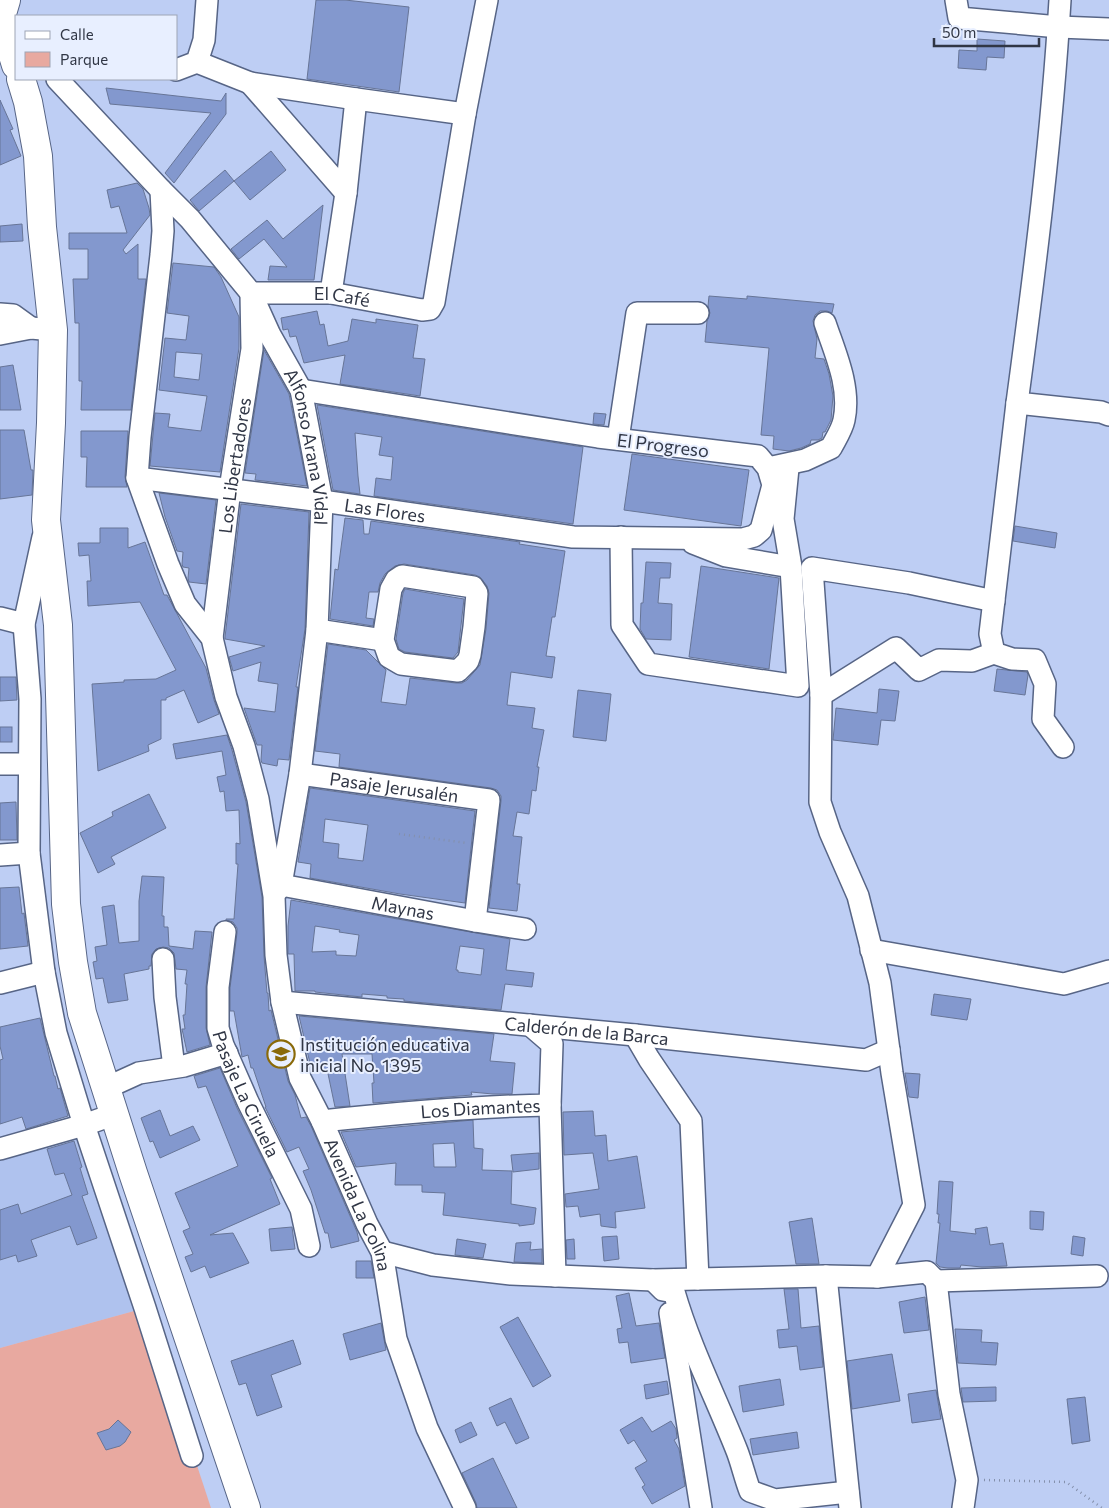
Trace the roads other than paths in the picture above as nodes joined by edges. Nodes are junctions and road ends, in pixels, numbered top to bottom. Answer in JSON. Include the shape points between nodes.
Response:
{"nodes":[{"id":1,"x":6,"y":0,"type":"edge"},
{"id":2,"x":207,"y":0,"type":"edge"},
{"id":3,"x":487,"y":0,"type":"edge"},
{"id":4,"x":956,"y":0,"type":"edge"},
{"id":5,"x":1060,"y":0,"type":"edge"},
{"id":6,"x":1059,"y":27,"type":"junction"},
{"id":7,"x":1109,"y":29,"type":"edge"},
{"id":8,"x":8,"y":41,"type":"edge"},
{"id":9,"x":197,"y":62,"type":"junction"},
{"id":10,"x":178,"y":69,"type":"edge"},
{"id":11,"x":21,"y":80,"type":"edge"},
{"id":12,"x":59,"y":80,"type":"edge"},
{"id":13,"x":250,"y":83,"type":"junction"},
{"id":14,"x":356,"y":99,"type":"junction"},
{"id":15,"x":465,"y":114,"type":"junction"},
{"id":16,"x":160,"y":190,"type":"junction"},
{"id":17,"x":346,"y":193,"type":"junction"},
{"id":18,"x":251,"y":293,"type":"junction"},
{"id":19,"x":330,"y":293,"type":"junction"},
{"id":20,"x":698,"y":313,"type":"dead end"},
{"id":21,"x":0,"y":314,"type":"edge"},
{"id":22,"x":825,"y":323,"type":"dead end"},
{"id":23,"x":42,"y":329,"type":"junction"},
{"id":24,"x":0,"y":334,"type":"edge"},
{"id":25,"x":301,"y":390,"type":"junction"},
{"id":26,"x":1017,"y":403,"type":"junction"},
{"id":27,"x":1109,"y":415,"type":"edge"},
{"id":28,"x":618,"y":439,"type":"junction"},
{"id":29,"x":778,"y":466,"type":"junction"},
{"id":30,"x":137,"y":478,"type":"junction"},
{"id":31,"x":230,"y":489,"type":"junction"},
{"id":32,"x":322,"y":500,"type":"junction"},
{"id":33,"x":46,"y":520,"type":"junction"},
{"id":34,"x":621,"y":538,"type":"junction"},
{"id":35,"x":683,"y":538,"type":"junction"},
{"id":36,"x":790,"y":567,"type":"junction"},
{"id":37,"x":994,"y":601,"type":"junction"},
{"id":38,"x":0,"y":618,"type":"edge"},
{"id":39,"x":24,"y":624,"type":"junction"},
{"id":40,"x":317,"y":630,"type":"junction"},
{"id":41,"x":212,"y":638,"type":"junction"},
{"id":42,"x":383,"y":640,"type":"junction"},
{"id":43,"x":994,"y":653,"type":"junction"},
{"id":44,"x":821,"y":695,"type":"junction"},
{"id":45,"x":1063,"y":747,"type":"dead end"},
{"id":46,"x":0,"y":764,"type":"edge"},
{"id":47,"x":29,"y":764,"type":"junction"},
{"id":48,"x":300,"y":774,"type":"junction"},
{"id":49,"x":29,"y":853,"type":"junction"},
{"id":50,"x":0,"y":855,"type":"edge"},
{"id":51,"x":278,"y":891,"type":"junction"},
{"id":52,"x":475,"y":921,"type":"junction"},
{"id":53,"x":525,"y":929,"type":"dead end"},
{"id":54,"x":225,"y":932,"type":"dead end"},
{"id":55,"x":871,"y":950,"type":"junction"},
{"id":56,"x":163,"y":959,"type":"dead end"},
{"id":57,"x":1109,"y":970,"type":"edge"},
{"id":58,"x":44,"y":972,"type":"junction"},
{"id":59,"x":0,"y":983,"type":"edge"},
{"id":60,"x":282,"y":1002,"type":"junction"},
{"id":61,"x":530,"y":1025,"type":"junction"},
{"id":62,"x":635,"y":1035,"type":"junction"},
{"id":63,"x":889,"y":1050,"type":"junction"},
{"id":64,"x":226,"y":1053,"type":"junction"},
{"id":65,"x":174,"y":1067,"type":"junction"},
{"id":66,"x":106,"y":1088,"type":"junction"},
{"id":67,"x":550,"y":1105,"type":"junction"},
{"id":68,"x":115,"y":1114,"type":"junction"},
{"id":69,"x":322,"y":1121,"type":"junction"},
{"id":70,"x":84,"y":1125,"type":"junction"},
{"id":71,"x":0,"y":1149,"type":"edge"},
{"id":72,"x":309,"y":1246,"type":"dead end"},
{"id":73,"x":382,"y":1252,"type":"junction"},
{"id":74,"x":555,"y":1276,"type":"junction"},
{"id":75,"x":826,"y":1276,"type":"junction"},
{"id":76,"x":1098,"y":1276,"type":"dead end"},
{"id":77,"x":877,"y":1277,"type":"junction"},
{"id":78,"x":698,"y":1279,"type":"junction"},
{"id":79,"x":936,"y":1281,"type":"junction"},
{"id":80,"x":658,"y":1285,"type":"junction"},
{"id":81,"x":192,"y":1456,"type":"dead end"},
{"id":82,"x":849,"y":1500,"type":"edge"},
{"id":83,"x":246,"y":1508,"type":"edge"},
{"id":84,"x":465,"y":1508,"type":"edge"},
{"id":85,"x":701,"y":1508,"type":"edge"},
{"id":86,"x":963,"y":1508,"type":"edge"}],
"edges":[{"from":1,"to":8,"type":"highway"},
{"from":2,"to":9,"type":"street","via":[[204,40]]},
{"from":3,"to":15,"type":"street"},
{"from":4,"to":6,"type":"street","via":[[959,18]]},
{"from":5,"to":6,"type":"street"},
{"from":6,"to":7,"type":"street"},
{"from":6,"to":26,"type":"street","via":[[1041,224]]},
{"from":9,"to":10,"type":"street"},
{"from":9,"to":13,"type":"street"},
{"from":11,"to":23,"type":"highway","via":[[38,156]]},
{"from":12,"to":16,"type":"street","name":"Alfonso Arana Vidal"},
{"from":13,"to":14,"type":"street"},
{"from":13,"to":17,"type":"street"},
{"from":14,"to":15,"type":"street"},
{"from":14,"to":17,"type":"street"},
{"from":15,"to":19,"type":"street","name":"El Café","via":[[434,302],[430,309]]},
{"from":16,"to":18,"type":"street","name":"Alfonso Arana Vidal","via":[[190,219]]},
{"from":16,"to":30,"type":"street","via":[[163,231]]},
{"from":17,"to":19,"type":"street"},
{"from":18,"to":19,"type":"street","name":"El Café"},
{"from":18,"to":25,"type":"street","name":"Alfonso Arana Vidal"},
{"from":18,"to":31,"type":"street","name":"Los Libertadores","via":[[252,349]]},
{"from":20,"to":28,"type":"street","via":[[637,313]]},
{"from":21,"to":23,"type":"street","via":[[13,315]]},
{"from":22,"to":29,"type":"street","via":[[841,369],[844,421],[831,448],[806,460]]},
{"from":23,"to":24,"type":"street"},
{"from":23,"to":33,"type":"highway","via":[[51,423]]},
{"from":25,"to":28,"type":"street","name":"El Progreso"},
{"from":25,"to":32,"type":"street","name":"Alfonso Arana Vidal"},
{"from":26,"to":27,"type":"street"},
{"from":26,"to":37,"type":"street"},
{"from":28,"to":29,"type":"street","name":"El Progreso","via":[[758,456]]},
{"from":29,"to":35,"type":"street","via":[[760,530],[754,536],[743,539]]},
{"from":29,"to":36,"type":"street"},
{"from":30,"to":31,"type":"street","name":"Las Flores"},
{"from":30,"to":41,"type":"street","via":[[185,604]]},
{"from":31,"to":32,"type":"street","name":"Las Flores"},
{"from":31,"to":41,"type":"street","name":"Los Libertadores"},
{"from":32,"to":34,"type":"street","name":"Las Flores","via":[[573,537]]},
{"from":32,"to":40,"type":"street","name":"Alfonso Arana Vidal"},
{"from":33,"to":39,"type":"street"},
{"from":33,"to":66,"type":"highway","via":[[58,626],[66,904],[82,1013]]},
{"from":34,"to":35,"type":"street"},
{"from":34,"to":36,"type":"street","via":[[622,625],[648,664],[798,686]]},
{"from":35,"to":36,"type":"street","via":[[726,556]]},
{"from":37,"to":43,"type":"street","via":[[990,634]]},
{"from":37,"to":44,"type":"street","via":[[909,583],[812,568]]},
{"from":38,"to":39,"type":"street"},
{"from":39,"to":47,"type":"street","via":[[30,699]]},
{"from":40,"to":42,"type":"street"},
{"from":40,"to":48,"type":"street","name":"Alfonso Arana Vidal"},
{"from":41,"to":51,"type":"street","via":[[226,697],[244,746],[258,799]]},
{"from":42,"to":42,"type":"street","via":[[389,656],[401,664],[458,671],[470,655],[477,593],[473,587],[402,576],[391,589]]},
{"from":43,"to":44,"type":"street","via":[[972,661],[939,660],[919,670],[896,648]]},
{"from":43,"to":45,"type":"street","via":[[1012,659],[1035,660],[1045,684],[1043,719]]},
{"from":44,"to":55,"type":"street","via":[[820,802],[858,896]]},
{"from":46,"to":47,"type":"street"},
{"from":47,"to":49,"type":"street"},
{"from":48,"to":51,"type":"street","name":"Alfonso Arana Vidal"},
{"from":48,"to":52,"type":"street","name":"Pasaje Jerusalén","via":[[489,800]]},
{"from":49,"to":50,"type":"street"},
{"from":49,"to":58,"type":"street"},
{"from":51,"to":52,"type":"street","name":"Maynas"},
{"from":51,"to":60,"type":"street","name":"Avenida La Colina","via":[[276,955]]},
{"from":52,"to":53,"type":"street","name":"Maynas"},
{"from":54,"to":64,"type":"street","name":"Pasaje La Ciruela","via":[[218,987],[218,1028]]},
{"from":55,"to":57,"type":"street","via":[[1064,984]]},
{"from":55,"to":63,"type":"street","via":[[880,983]]},
{"from":56,"to":65,"type":"street"},
{"from":58,"to":59,"type":"street"},
{"from":58,"to":70,"type":"street","via":[[56,1033]]},
{"from":60,"to":61,"type":"street","name":"Calderón de la Barca"},
{"from":60,"to":69,"type":"street","name":"Avenida La Colina","via":[[300,1078]]},
{"from":61,"to":62,"type":"street","name":"Calderón de la Barca"},
{"from":61,"to":67,"type":"street","name":"Los Diamantes","via":[[552,1044]]},
{"from":62,"to":63,"type":"street","name":"Calderón de la Barca","via":[[866,1060]]},
{"from":62,"to":78,"type":"street","via":[[691,1121]]},
{"from":63,"to":77,"type":"street","via":[[914,1205]]},
{"from":64,"to":65,"type":"street"},
{"from":64,"to":72,"type":"street","name":"Pasaje La Ciruela","via":[[300,1209]]},
{"from":65,"to":66,"type":"street","via":[[139,1072]]},
{"from":66,"to":68,"type":"highway"},
{"from":67,"to":69,"type":"street","name":"Los Diamantes","via":[[500,1105]]},
{"from":67,"to":74,"type":"street"},
{"from":68,"to":70,"type":"street"},
{"from":68,"to":83,"type":"highway"},
{"from":69,"to":73,"type":"street","name":"Avenida La Colina"},
{"from":70,"to":71,"type":"street"},
{"from":70,"to":81,"type":"street"},
{"from":73,"to":74,"type":"street","via":[[433,1265]]},
{"from":73,"to":84,"type":"street","name":"Avenida La Colina","via":[[396,1339],[427,1428]]},
{"from":74,"to":80,"type":"street"},
{"from":75,"to":77,"type":"street"},
{"from":75,"to":78,"type":"street"},
{"from":75,"to":82,"type":"street"},
{"from":76,"to":79,"type":"street"},
{"from":77,"to":79,"type":"street","via":[[927,1272]]},
{"from":78,"to":80,"type":"street"},
{"from":79,"to":86,"type":"street","via":[[949,1394],[967,1480]]},
{"from":80,"to":82,"type":"street","via":[[674,1292],[750,1491],[775,1500]]},
{"from":80,"to":85,"type":"street","via":[[671,1317]]}]}
